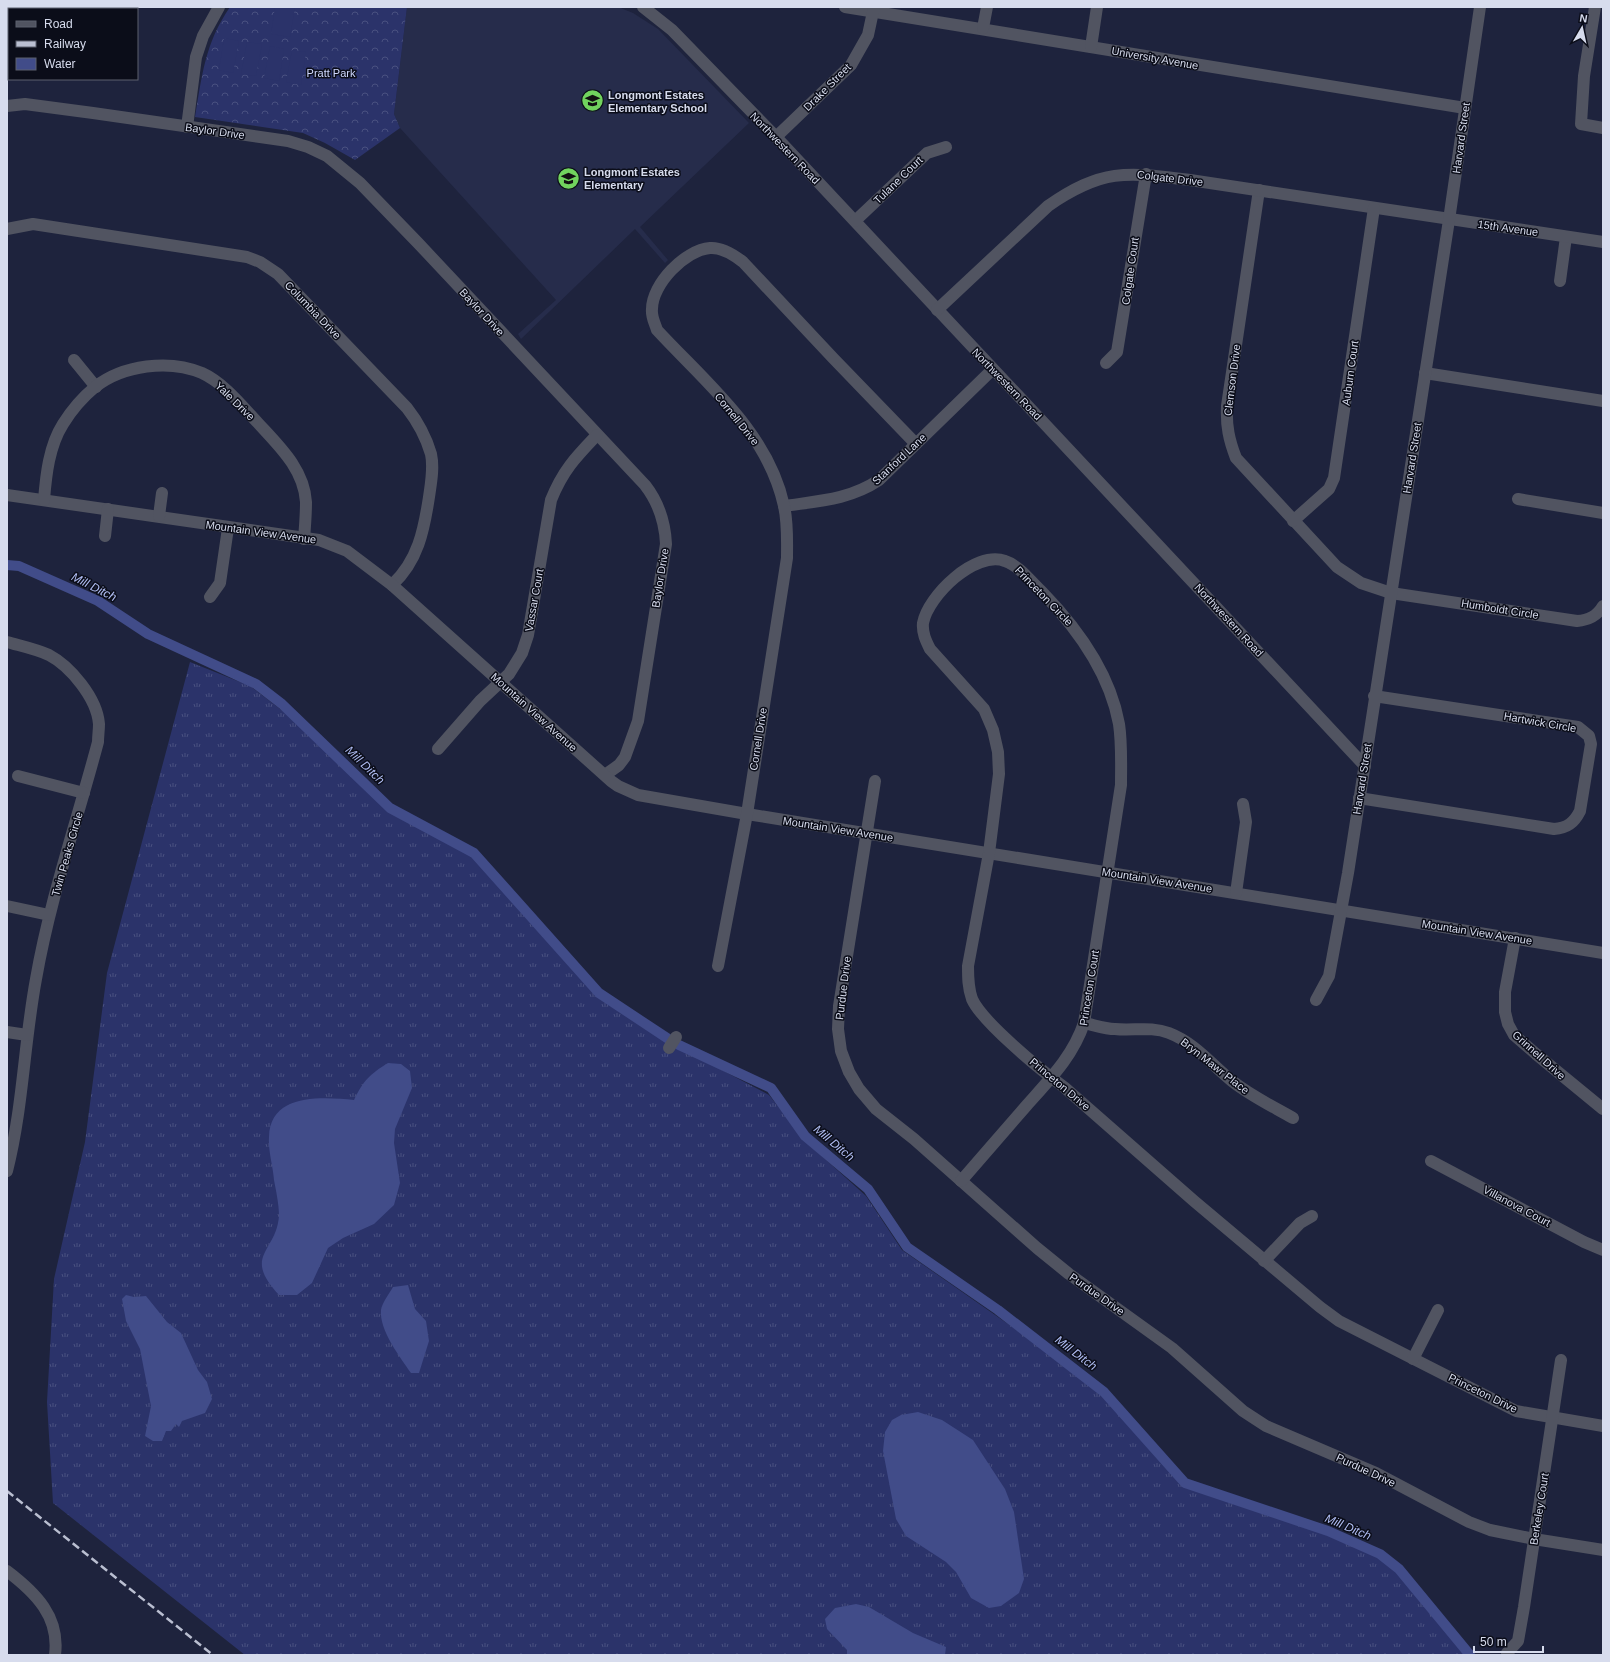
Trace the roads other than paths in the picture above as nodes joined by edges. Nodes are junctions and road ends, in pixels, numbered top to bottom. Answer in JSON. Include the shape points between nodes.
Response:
{"nodes":[{"id":1,"x":219,"y":7,"type":"edge"},
{"id":2,"x":643,"y":7,"type":"edge"},
{"id":3,"x":845,"y":7,"type":"edge"},
{"id":4,"x":987,"y":7,"type":"edge"},
{"id":5,"x":1097,"y":7,"type":"edge"},
{"id":6,"x":1480,"y":7,"type":"edge"},
{"id":7,"x":1595,"y":7,"type":"edge"},
{"id":8,"x":874,"y":9,"type":"edge"},
{"id":9,"x":983,"y":28,"type":"junction"},
{"id":10,"x":1091,"y":47,"type":"junction"},
{"id":11,"x":7,"y":106,"type":"edge"},
{"id":12,"x":1465,"y":108,"type":"junction"},
{"id":13,"x":187,"y":127,"type":"junction"},
{"id":14,"x":1603,"y":128,"type":"edge"},
{"id":15,"x":776,"y":137,"type":"junction"},
{"id":16,"x":946,"y":147,"type":"dead end"},
{"id":17,"x":1146,"y":174,"type":"junction"},
{"id":18,"x":1258,"y":190,"type":"junction"},
{"id":19,"x":1374,"y":208,"type":"junction"},
{"id":20,"x":1450,"y":220,"type":"junction"},
{"id":21,"x":855,"y":221,"type":"junction"},
{"id":22,"x":7,"y":229,"type":"edge"},
{"id":23,"x":1566,"y":236,"type":"junction"},
{"id":24,"x":1603,"y":242,"type":"edge"},
{"id":25,"x":1560,"y":281,"type":"dead end"},
{"id":26,"x":937,"y":310,"type":"junction"},
{"id":27,"x":74,"y":360,"type":"dead end"},
{"id":28,"x":1106,"y":363,"type":"dead end"},
{"id":29,"x":992,"y":370,"type":"junction"},
{"id":30,"x":1425,"y":373,"type":"junction"},
{"id":31,"x":96,"y":387,"type":"junction"},
{"id":32,"x":1603,"y":401,"type":"edge"},
{"id":33,"x":597,"y":435,"type":"junction"},
{"id":34,"x":916,"y":444,"type":"junction"},
{"id":35,"x":162,"y":493,"type":"dead end"},
{"id":36,"x":7,"y":495,"type":"edge"},
{"id":37,"x":1518,"y":499,"type":"dead end"},
{"id":38,"x":44,"y":500,"type":"junction"},
{"id":39,"x":784,"y":506,"type":"junction"},
{"id":40,"x":108,"y":509,"type":"junction"},
{"id":41,"x":1603,"y":512,"type":"edge"},
{"id":42,"x":159,"y":516,"type":"junction"},
{"id":43,"x":1293,"y":521,"type":"junction"},
{"id":44,"x":228,"y":528,"type":"junction"},
{"id":45,"x":105,"y":536,"type":"dead end"},
{"id":46,"x":304,"y":539,"type":"junction"},
{"id":47,"x":392,"y":585,"type":"junction"},
{"id":48,"x":1391,"y":593,"type":"junction"},
{"id":49,"x":210,"y":597,"type":"dead end"},
{"id":50,"x":1603,"y":606,"type":"edge"},
{"id":51,"x":7,"y":642,"type":"edge"},
{"id":52,"x":501,"y":682,"type":"junction"},
{"id":53,"x":1374,"y":696,"type":"junction"},
{"id":54,"x":438,"y":749,"type":"dead end"},
{"id":55,"x":1365,"y":766,"type":"junction"},
{"id":56,"x":605,"y":775,"type":"junction"},
{"id":57,"x":18,"y":776,"type":"dead end"},
{"id":58,"x":875,"y":781,"type":"dead end"},
{"id":59,"x":84,"y":793,"type":"junction"},
{"id":60,"x":1359,"y":798,"type":"junction"},
{"id":61,"x":1243,"y":804,"type":"dead end"},
{"id":62,"x":747,"y":814,"type":"junction"},
{"id":63,"x":868,"y":833,"type":"junction"},
{"id":64,"x":989,"y":853,"type":"junction"},
{"id":65,"x":1107,"y":872,"type":"junction"},
{"id":66,"x":1236,"y":893,"type":"junction"},
{"id":67,"x":7,"y":906,"type":"edge"},
{"id":68,"x":1342,"y":910,"type":"junction"},
{"id":69,"x":49,"y":915,"type":"junction"},
{"id":70,"x":1515,"y":938,"type":"junction"},
{"id":71,"x":1603,"y":953,"type":"edge"},
{"id":72,"x":718,"y":966,"type":"dead end"},
{"id":73,"x":1316,"y":1000,"type":"dead end"},
{"id":74,"x":1084,"y":1024,"type":"junction"},
{"id":75,"x":7,"y":1032,"type":"edge"},
{"id":76,"x":27,"y":1035,"type":"junction"},
{"id":77,"x":676,"y":1037,"type":"dead end"},
{"id":78,"x":669,"y":1048,"type":"dead end"},
{"id":79,"x":1051,"y":1078,"type":"junction"},
{"id":80,"x":1603,"y":1109,"type":"edge"},
{"id":81,"x":1293,"y":1118,"type":"dead end"},
{"id":82,"x":1431,"y":1160,"type":"dead end"},
{"id":83,"x":7,"y":1171,"type":"edge"},
{"id":84,"x":961,"y":1181,"type":"junction"},
{"id":85,"x":1312,"y":1216,"type":"dead end"},
{"id":86,"x":1603,"y":1250,"type":"edge"},
{"id":87,"x":1264,"y":1261,"type":"junction"},
{"id":88,"x":1438,"y":1310,"type":"dead end"},
{"id":89,"x":1413,"y":1359,"type":"junction"},
{"id":90,"x":1561,"y":1360,"type":"dead end"},
{"id":91,"x":1553,"y":1418,"type":"junction"},
{"id":92,"x":1603,"y":1426,"type":"edge"},
{"id":93,"x":1534,"y":1539,"type":"junction"},
{"id":94,"x":1603,"y":1550,"type":"edge"},
{"id":95,"x":7,"y":1571,"type":"edge"},
{"id":96,"x":1507,"y":1653,"type":"dead end"},
{"id":97,"x":54,"y":1655,"type":"edge"}],
"edges":[{"from":1,"to":13,"type":"street","via":[[203,36],[196,57]]},
{"from":2,"to":15,"type":"street","name":"Northwestern Road","via":[[672,30]]},
{"from":3,"to":8,"type":"street","name":"University Avenue"},
{"from":4,"to":9,"type":"street"},
{"from":5,"to":10,"type":"street"},
{"from":6,"to":12,"type":"street","name":"Harvard Street"},
{"from":7,"to":14,"type":"street","via":[[1584,76],[1580,124]]},
{"from":8,"to":9,"type":"street","name":"University Avenue"},
{"from":8,"to":15,"type":"street","name":"Drake Street","via":[[868,35],[850,66]]},
{"from":9,"to":10,"type":"street","name":"University Avenue"},
{"from":10,"to":12,"type":"street","name":"University Avenue"},
{"from":11,"to":13,"type":"street","name":"Baylor Drive","via":[[25,104]]},
{"from":12,"to":20,"type":"street","name":"Harvard Street"},
{"from":13,"to":33,"type":"street","name":"Baylor Drive","via":[[288,141],[327,156],[360,183]]},
{"from":15,"to":21,"type":"street","name":"Northwestern Road"},
{"from":16,"to":21,"type":"street","name":"Tulane Court","via":[[927,153]]},
{"from":17,"to":18,"type":"street","name":"Colgate Drive"},
{"from":17,"to":26,"type":"street","name":"Colgate Drive","via":[[1112,175],[1068,192],[1048,206]]},
{"from":17,"to":28,"type":"street","name":"Colgate Court","via":[[1117,352]]},
{"from":18,"to":19,"type":"street","name":"Colgate Drive"},
{"from":18,"to":43,"type":"street","name":"Clemson Drive","via":[[1226,421],[1229,440],[1236,458]]},
{"from":19,"to":20,"type":"street","name":"Colgate Drive"},
{"from":19,"to":43,"type":"street","name":"Auburn Court","via":[[1334,478],[1329,489]]},
{"from":20,"to":23,"type":"street","name":"15th Avenue"},
{"from":20,"to":30,"type":"street","name":"Harvard Street"},
{"from":21,"to":26,"type":"street","name":"Northwestern Road"},
{"from":22,"to":47,"type":"street","name":"Columbia Drive","via":[[33,224],[247,258],[260,262],[278,274],[407,408],[427,442],[432,460],[432,477],[423,533],[415,554],[400,578]]},
{"from":23,"to":24,"type":"street","name":"15th Avenue"},
{"from":23,"to":25,"type":"street"},
{"from":26,"to":29,"type":"street","name":"Northwestern Road"},
{"from":27,"to":31,"type":"street"},
{"from":29,"to":34,"type":"street","name":"Stanford Lane"},
{"from":29,"to":55,"type":"street","name":"Northwestern Road"},
{"from":30,"to":32,"type":"street"},
{"from":30,"to":48,"type":"street","name":"Harvard Street"},
{"from":31,"to":38,"type":"street","name":"Yale Drive","via":[[80,402],[56,437],[48,464]]},
{"from":31,"to":46,"type":"street","name":"Yale Drive","via":[[115,376],[141,367],[161,365],[181,367],[216,381],[243,406],[296,468],[306,502]]},
{"from":33,"to":52,"type":"street","name":"Vassar Court","via":[[568,465],[551,500],[528,635],[522,653]]},
{"from":33,"to":56,"type":"street","name":"Baylor Drive","via":[[651,493],[660,510],[666,544],[635,731],[624,757]]},
{"from":34,"to":39,"type":"street","name":"Stanford Lane","via":[[879,480],[864,490],[847,496]]},
{"from":34,"to":39,"type":"street","name":"Cornell Drive","via":[[743,262],[731,253],[716,249],[699,250],[666,276],[656,291],[652,318],[657,330],[734,412],[760,446],[774,475]]},
{"from":35,"to":42,"type":"street"},
{"from":36,"to":38,"type":"street","name":"Mountain View Avenue"},
{"from":37,"to":41,"type":"street"},
{"from":38,"to":40,"type":"street","name":"Mountain View Avenue"},
{"from":39,"to":62,"type":"street","name":"Cornell Drive","via":[[788,532],[787,558]]},
{"from":40,"to":42,"type":"street","name":"Mountain View Avenue"},
{"from":40,"to":45,"type":"street"},
{"from":42,"to":44,"type":"street","name":"Mountain View Avenue"},
{"from":43,"to":48,"type":"street","name":"Clemson Drive","via":[[1344,573],[1361,583]]},
{"from":44,"to":46,"type":"street","name":"Mountain View Avenue"},
{"from":44,"to":49,"type":"street","via":[[220,583]]},
{"from":46,"to":47,"type":"street","name":"Mountain View Avenue","via":[[329,542],[347,551]]},
{"from":47,"to":52,"type":"street","name":"Mountain View Avenue"},
{"from":48,"to":50,"type":"street","name":"Humboldt Circle","via":[[1577,621],[1595,616]]},
{"from":48,"to":53,"type":"street","name":"Harvard Street"},
{"from":51,"to":59,"type":"street","name":"Twin Peaks Circle","via":[[48,655],[63,664],[76,677],[91,700],[99,722],[98,742]]},
{"from":52,"to":54,"type":"street","name":"Vassar Court","via":[[480,701]]},
{"from":52,"to":56,"type":"street","name":"Mountain View Avenue"},
{"from":53,"to":55,"type":"street","name":"Harvard Street"},
{"from":53,"to":60,"type":"street","name":"Hartwick Circle","via":[[1578,727],[1588,736],[1591,744],[1580,811],[1575,821],[1563,828],[1554,829]]},
{"from":55,"to":60,"type":"street","name":"Harvard Street"},
{"from":56,"to":62,"type":"street","name":"Mountain View Avenue","via":[[618,786],[638,795]]},
{"from":57,"to":59,"type":"street"},
{"from":58,"to":63,"type":"street","name":"Purdue Drive"},
{"from":59,"to":69,"type":"street","name":"Twin Peaks Circle"},
{"from":60,"to":68,"type":"street","name":"Harvard Street"},
{"from":61,"to":66,"type":"street","via":[[1246,822]]},
{"from":62,"to":63,"type":"street","name":"Mountain View Avenue"},
{"from":62,"to":72,"type":"street","name":"Cornell Drive"},
{"from":63,"to":64,"type":"street","name":"Mountain View Avenue"},
{"from":63,"to":84,"type":"street","name":"Purdue Drive","via":[[839,1006],[841,1051],[859,1089],[876,1109]]},
{"from":64,"to":65,"type":"street","name":"Mountain View Avenue"},
{"from":64,"to":65,"type":"street","name":"Princeton Circle","via":[[999,774],[993,730],[984,709],[930,649],[924,638],[923,625],[931,604],[951,581],[970,566],[996,559],[1015,565],[1061,612],[1092,656],[1108,689],[1119,723],[1122,757],[1121,785]]},
{"from":64,"to":79,"type":"street","name":"Princeton Drive","via":[[968,966],[968,983],[972,999],[978,1010],[1005,1037]]},
{"from":65,"to":66,"type":"street","name":"Mountain View Avenue"},
{"from":65,"to":74,"type":"street","name":"Princeton Court"},
{"from":66,"to":68,"type":"street","name":"Mountain View Avenue"},
{"from":67,"to":69,"type":"street"},
{"from":68,"to":70,"type":"street","name":"Mountain View Avenue"},
{"from":68,"to":73,"type":"street","name":"Harvard Street","via":[[1329,976]]},
{"from":69,"to":76,"type":"street","name":"Twin Peaks Circle"},
{"from":70,"to":71,"type":"street","name":"Mountain View Avenue"},
{"from":70,"to":80,"type":"street","name":"Grinnell Drive","via":[[1505,992],[1508,1024],[1514,1035]]},
{"from":74,"to":79,"type":"street","name":"Princeton Court","via":[[1070,1055]]},
{"from":74,"to":81,"type":"street","name":"Bryn Mawr Place","via":[[1115,1030],[1150,1028],[1168,1032],[1185,1040],[1232,1081],[1256,1098]]},
{"from":75,"to":76,"type":"street"},
{"from":76,"to":83,"type":"street","name":"Twin Peaks Circle","via":[[18,1114]]},
{"from":77,"to":78,"type":"street"},
{"from":79,"to":84,"type":"street","name":"Princeton Court"},
{"from":79,"to":87,"type":"street","name":"Princeton Drive"},
{"from":82,"to":86,"type":"street","name":"Villanova Court"},
{"from":84,"to":93,"type":"street","name":"Purdue Drive","via":[[1069,1274],[1172,1348],[1243,1411],[1266,1426],[1376,1473],[1469,1522],[1490,1530]]},
{"from":85,"to":87,"type":"street","via":[[1300,1223]]},
{"from":87,"to":89,"type":"street","name":"Princeton Drive","via":[[1339,1320]]},
{"from":88,"to":89,"type":"street"},
{"from":89,"to":91,"type":"street","name":"Princeton Drive","via":[[1516,1411]]},
{"from":90,"to":91,"type":"street","name":"Berkeley Court"},
{"from":91,"to":92,"type":"street","name":"Princeton Drive"},
{"from":91,"to":93,"type":"street","name":"Berkeley Court"},
{"from":93,"to":94,"type":"street","name":"Purdue Drive"},
{"from":93,"to":96,"type":"street","name":"Berkeley Court","via":[[1518,1642]]},
{"from":95,"to":97,"type":"street","via":[[34,1594],[49,1613],[56,1639]]}]}
